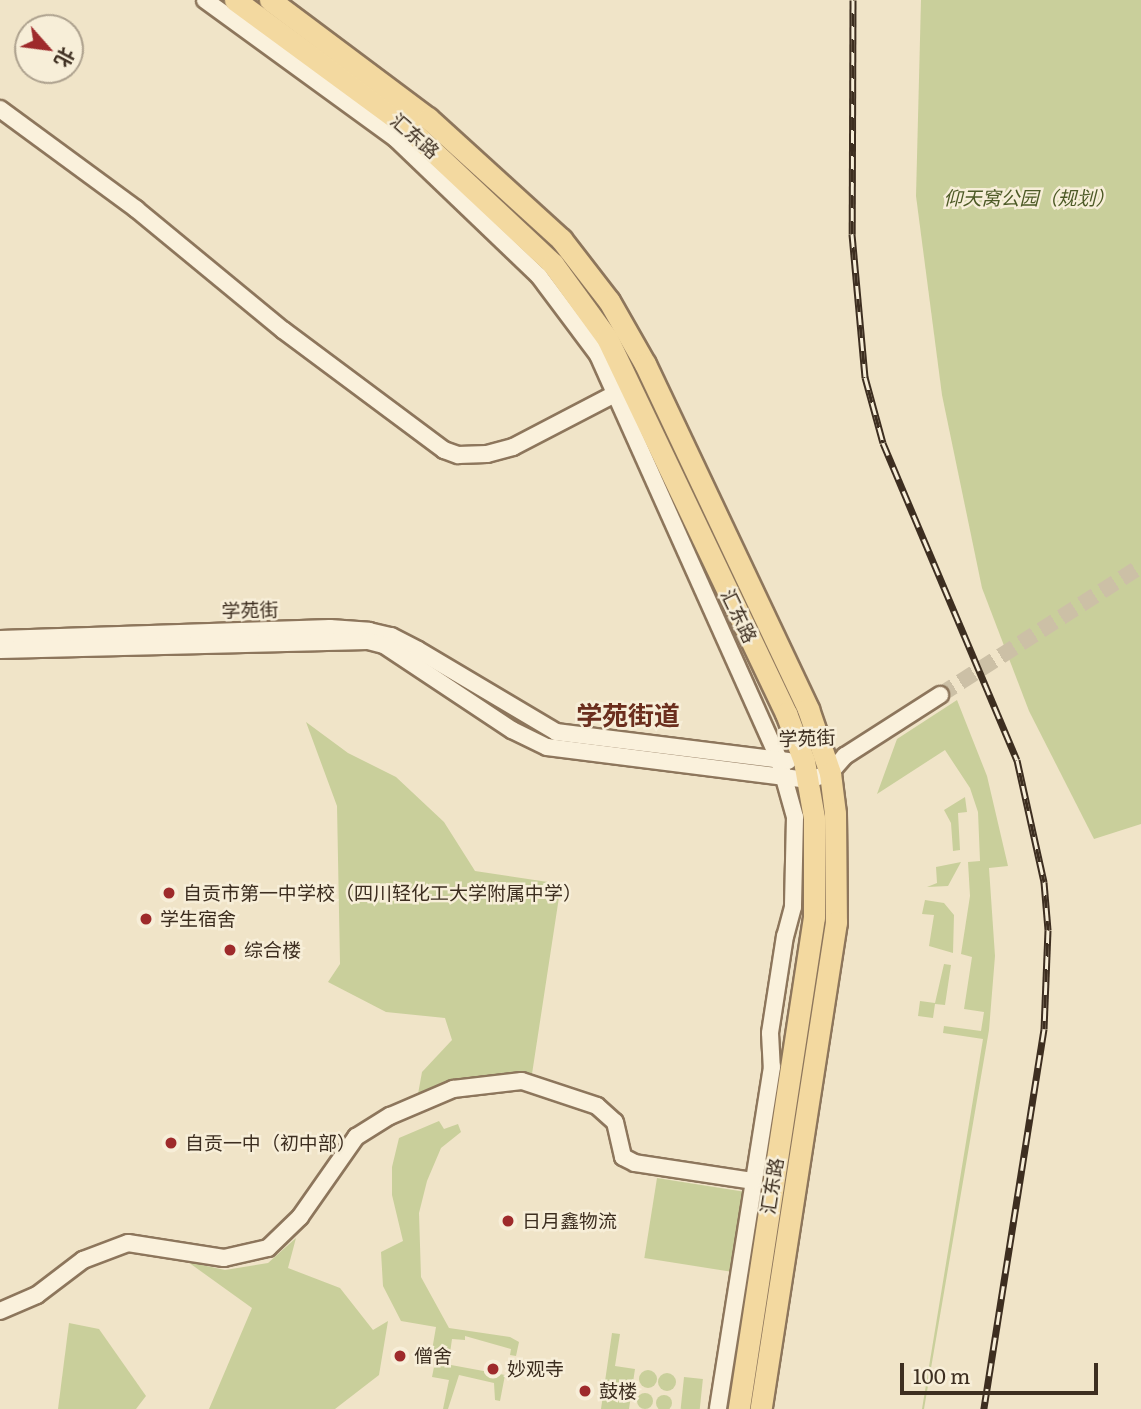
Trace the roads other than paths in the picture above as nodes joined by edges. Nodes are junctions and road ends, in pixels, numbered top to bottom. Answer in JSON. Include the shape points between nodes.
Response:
{"nodes":[{"id":1,"x":205,"y":0,"type":"edge"},
{"id":2,"x":235,"y":0,"type":"edge"},
{"id":3,"x":270,"y":0,"type":"edge"},
{"id":4,"x":0,"y":109,"type":"edge"},
{"id":5,"x":615,"y":394,"type":"junction"},
{"id":6,"x":0,"y":639,"type":"edge"},
{"id":7,"x":0,"y":650,"type":"edge"},
{"id":8,"x":940,"y":695,"type":"tunnel mouth"},
{"id":9,"x":779,"y":761,"type":"junction"},
{"id":10,"x":822,"y":765,"type":"junction"},
{"id":11,"x":784,"y":778,"type":"junction"},
{"id":12,"x":753,"y":1181,"type":"junction"},
{"id":13,"x":0,"y":1311,"type":"edge"},
{"id":14,"x":718,"y":1409,"type":"edge"},
{"id":15,"x":739,"y":1409,"type":"edge"},
{"id":16,"x":761,"y":1409,"type":"edge"}],
"edges":[{"from":1,"to":5,"type":"street","via":[[396,139],[520,258],[597,355]]},
{"from":2,"to":10,"type":"main road","name":"汇东路","via":[[404,124],[552,264],[607,338],[786,713]]},
{"from":3,"to":10,"type":"main road","name":"汇东路","via":[[428,118],[561,239],[609,301],[645,364],[785,660]]},
{"from":4,"to":5,"type":"street","via":[[136,209],[283,330],[444,450],[458,455],[486,454],[513,447]]},
{"from":5,"to":9,"type":"street"},
{"from":6,"to":9,"type":"street","name":"学苑街","via":[[330,628],[369,631],[418,650],[556,732]]},
{"from":7,"to":11,"type":"street","name":"学苑街","via":[[368,641],[384,645],[512,730],[547,747]]},
{"from":8,"to":10,"type":"street"},
{"from":9,"to":10,"type":"street","name":"学苑街"},
{"from":9,"to":11,"type":"street"},
{"from":10,"to":11,"type":"street","name":"学苑街"},
{"from":10,"to":15,"type":"main road","name":"汇东路","via":[[814,917]]},
{"from":10,"to":16,"type":"main road","name":"汇东路","via":[[838,868],[836,922]]},
{"from":11,"to":12,"type":"street","via":[[795,817],[797,855],[793,907],[770,1033],[772,1067]]},
{"from":12,"to":13,"type":"street","via":[[635,1163],[624,1157],[615,1122],[597,1106],[546,1088],[522,1081],[453,1089],[390,1116],[356,1137],[300,1217],[268,1248],[225,1258],[128,1243],[83,1260],[37,1295]]},
{"from":12,"to":14,"type":"street"}]}
